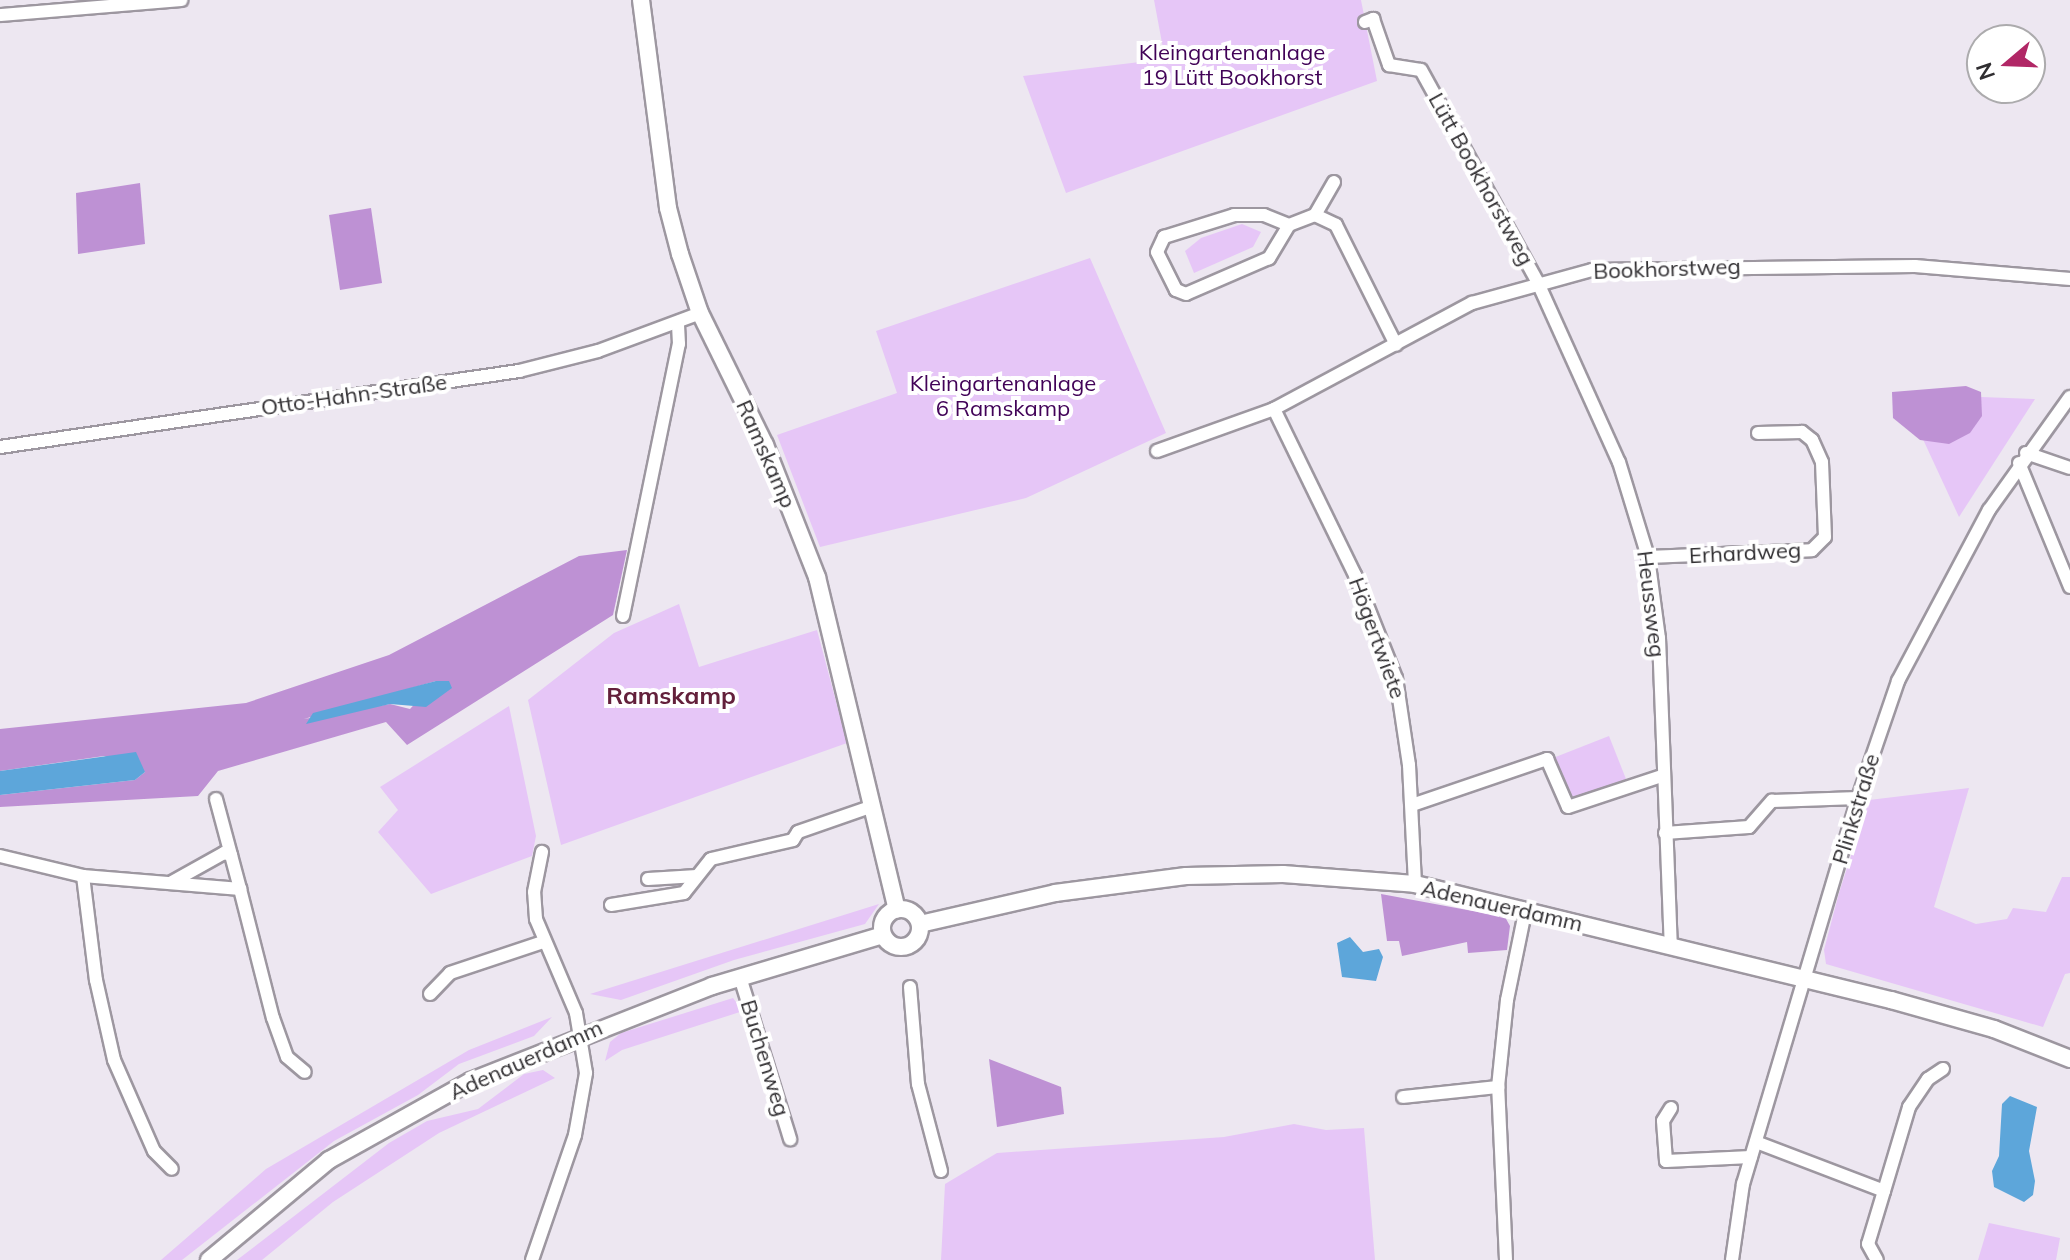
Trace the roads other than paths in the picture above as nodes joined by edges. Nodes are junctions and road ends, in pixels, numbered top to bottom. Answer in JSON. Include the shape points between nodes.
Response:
{"nodes":[{"id":1,"x":181,"y":0,"type":"edge"},
{"id":2,"x":641,"y":0,"type":"edge"},
{"id":3,"x":0,"y":15,"type":"edge"},
{"id":4,"x":1365,"y":22,"type":"dead end"},
{"id":5,"x":1334,"y":182,"type":"dead end"},
{"id":6,"x":1315,"y":215,"type":"junction"},
{"id":7,"x":1289,"y":225,"type":"junction"},
{"id":8,"x":2070,"y":279,"type":"edge"},
{"id":9,"x":1538,"y":283,"type":"junction"},
{"id":10,"x":700,"y":313,"type":"junction"},
{"id":11,"x":678,"y":323,"type":"junction"},
{"id":12,"x":1396,"y":345,"type":"junction"},
{"id":13,"x":2070,"y":397,"type":"edge"},
{"id":14,"x":1274,"y":409,"type":"junction"},
{"id":15,"x":1758,"y":433,"type":"dead end"},
{"id":16,"x":0,"y":447,"type":"edge"},
{"id":17,"x":1157,"y":451,"type":"dead end"},
{"id":18,"x":2022,"y":458,"type":"junction"},
{"id":19,"x":2070,"y":468,"type":"edge"},
{"id":20,"x":1648,"y":557,"type":"junction"},
{"id":21,"x":2070,"y":587,"type":"edge"},
{"id":22,"x":623,"y":616,"type":"dead end"},
{"id":23,"x":1662,"y":776,"type":"junction"},
{"id":24,"x":1858,"y":798,"type":"junction"},
{"id":25,"x":216,"y":799,"type":"dead end"},
{"id":26,"x":1412,"y":805,"type":"junction"},
{"id":27,"x":873,"y":806,"type":"junction"},
{"id":28,"x":1665,"y":833,"type":"junction"},
{"id":29,"x":542,"y":852,"type":"dead end"},
{"id":30,"x":231,"y":855,"type":"junction"},
{"id":31,"x":0,"y":856,"type":"edge"},
{"id":32,"x":83,"y":876,"type":"junction"},
{"id":33,"x":697,"y":876,"type":"junction"},
{"id":34,"x":648,"y":879,"type":"dead end"},
{"id":35,"x":169,"y":884,"type":"junction"},
{"id":36,"x":1415,"y":884,"type":"junction"},
{"id":37,"x":240,"y":889,"type":"junction"},
{"id":38,"x":611,"y":905,"type":"dead end"},
{"id":39,"x":897,"y":909,"type":"junction"},
{"id":40,"x":1525,"y":912,"type":"junction"},
{"id":41,"x":920,"y":924,"type":"junction"},
{"id":42,"x":883,"y":935,"type":"junction"},
{"id":43,"x":543,"y":942,"type":"junction"},
{"id":44,"x":1671,"y":945,"type":"junction"},
{"id":45,"x":740,"y":977,"type":"junction"},
{"id":46,"x":1805,"y":979,"type":"junction"},
{"id":47,"x":910,"y":987,"type":"dead end"},
{"id":48,"x":430,"y":994,"type":"dead end"},
{"id":49,"x":581,"y":1033,"type":"junction"},
{"id":50,"x":2070,"y":1059,"type":"edge"},
{"id":51,"x":1943,"y":1069,"type":"dead end"},
{"id":52,"x":305,"y":1072,"type":"dead end"},
{"id":53,"x":1498,"y":1087,"type":"junction"},
{"id":54,"x":1403,"y":1097,"type":"dead end"},
{"id":55,"x":1671,"y":1108,"type":"dead end"},
{"id":56,"x":790,"y":1139,"type":"dead end"},
{"id":57,"x":1756,"y":1142,"type":"junction"},
{"id":58,"x":1751,"y":1157,"type":"junction"},
{"id":59,"x":172,"y":1169,"type":"dead end"},
{"id":60,"x":941,"y":1171,"type":"dead end"},
{"id":61,"x":1884,"y":1191,"type":"junction"},
{"id":62,"x":209,"y":1260,"type":"edge"},
{"id":63,"x":532,"y":1260,"type":"edge"},
{"id":64,"x":1506,"y":1260,"type":"edge"},
{"id":65,"x":1732,"y":1260,"type":"edge"},
{"id":66,"x":1877,"y":1260,"type":"edge"}],
"edges":[{"from":1,"to":3,"type":"street"},
{"from":2,"to":10,"type":"street","name":"Ramskamp","via":[[668,208]]},
{"from":4,"to":9,"type":"street","name":"Lütt Bookhorstweg","via":[[1373,19],[1389,65],[1421,70]]},
{"from":5,"to":6,"type":"street"},
{"from":6,"to":7,"type":"street"},
{"from":6,"to":12,"type":"street","via":[[1336,225]]},
{"from":7,"to":7,"type":"street","via":[[1264,215],[1234,215],[1164,237],[1157,252],[1176,290],[1186,294],[1269,258]]},
{"from":8,"to":9,"type":"street","name":"Bookhorstweg","via":[[1915,266],[1767,266],[1592,270]]},
{"from":9,"to":12,"type":"street","name":"Bookhorstweg","via":[[1472,303]]},
{"from":9,"to":20,"type":"street","name":"Heussweg","via":[[1619,462]]},
{"from":10,"to":11,"type":"street","name":"Otto-Hahn-Straße"},
{"from":10,"to":27,"type":"street","name":"Ramskamp","via":[[765,445],[811,558]]},
{"from":11,"to":16,"type":"street","name":"Otto-Hahn-Straße","via":[[519,371]]},
{"from":11,"to":22,"type":"street","via":[[679,344]]},
{"from":12,"to":14,"type":"street","name":"Bookhorstweg"},
{"from":13,"to":18,"type":"street","name":"Plinkstraße"},
{"from":14,"to":17,"type":"street","name":"Bookhorstweg"},
{"from":14,"to":26,"type":"street","name":"Högertwiete","via":[[1389,657],[1404,711]]},
{"from":15,"to":20,"type":"street","name":"Erhardweg","via":[[1802,432],[1812,440],[1822,462],[1825,537],[1812,550]]},
{"from":18,"to":19,"type":"street"},
{"from":18,"to":21,"type":"street"},
{"from":18,"to":24,"type":"street","name":"Plinkstraße","via":[[1955,566],[1898,681]]},
{"from":20,"to":23,"type":"street","name":"Heussweg","via":[[1659,638]]},
{"from":23,"to":26,"type":"street","via":[[1568,807],[1547,759]]},
{"from":23,"to":28,"type":"street","name":"Heussweg"},
{"from":24,"to":28,"type":"street","via":[[1772,801],[1749,827]]},
{"from":24,"to":46,"type":"street","name":"Plinkstraße"},
{"from":25,"to":30,"type":"street"},
{"from":26,"to":36,"type":"street","name":"Högertwiete"},
{"from":27,"to":33,"type":"street","via":[[798,832],[793,840],[711,859]]},
{"from":27,"to":39,"type":"street","name":"Ramskamp"},
{"from":28,"to":44,"type":"street","name":"Heussweg"},
{"from":29,"to":43,"type":"street","via":[[534,892]]},
{"from":30,"to":35,"type":"street","via":[[211,856]]},
{"from":30,"to":37,"type":"street"},
{"from":31,"to":32,"type":"street"},
{"from":32,"to":35,"type":"street"},
{"from":32,"to":59,"type":"street","via":[[96,980],[114,1060],[154,1151]]},
{"from":33,"to":34,"type":"street"},
{"from":33,"to":38,"type":"street","via":[[684,893]]},
{"from":35,"to":37,"type":"street"},
{"from":36,"to":40,"type":"street","name":"Adenauerdamm"},
{"from":36,"to":41,"type":"street","name":"Adenauerdamm","via":[[1283,874],[1186,876],[1055,893]]},
{"from":37,"to":52,"type":"street","via":[[273,1018],[287,1057]]},
{"from":39,"to":41,"type":"street","via":[[909,910]]},
{"from":39,"to":42,"type":"street","via":[[886,916]]},
{"from":40,"to":44,"type":"street","name":"Adenauerdamm"},
{"from":40,"to":53,"type":"street","via":[[1508,991]]},
{"from":41,"to":42,"type":"street","name":"Adenauerdamm","via":[[919,936],[906,947],[892,945]]},
{"from":42,"to":45,"type":"street","name":"Adenauerdamm"},
{"from":43,"to":48,"type":"street","via":[[450,973]]},
{"from":43,"to":49,"type":"street"},
{"from":44,"to":46,"type":"street","name":"Adenauerdamm"},
{"from":45,"to":49,"type":"street","name":"Adenauerdamm"},
{"from":45,"to":56,"type":"street","name":"Buchenweg"},
{"from":46,"to":50,"type":"street","name":"Adenauerdamm","via":[[1994,1029]]},
{"from":46,"to":57,"type":"street","name":"Plinkstraße"},
{"from":47,"to":60,"type":"street","via":[[918,1084]]},
{"from":49,"to":62,"type":"street","name":"Adenauerdamm","via":[[471,1081],[329,1160]]},
{"from":49,"to":63,"type":"street","via":[[584,1103]]},
{"from":51,"to":61,"type":"street","via":[[1928,1079],[1909,1107]]},
{"from":53,"to":54,"type":"street"},
{"from":53,"to":64,"type":"street"},
{"from":55,"to":58,"type":"street","via":[[1663,1121],[1666,1161]]},
{"from":57,"to":58,"type":"street","name":"Plinkstraße"},
{"from":57,"to":61,"type":"street"},
{"from":58,"to":65,"type":"street","name":"Plinkstraße"},
{"from":61,"to":66,"type":"street","via":[[1868,1244]]}]}
